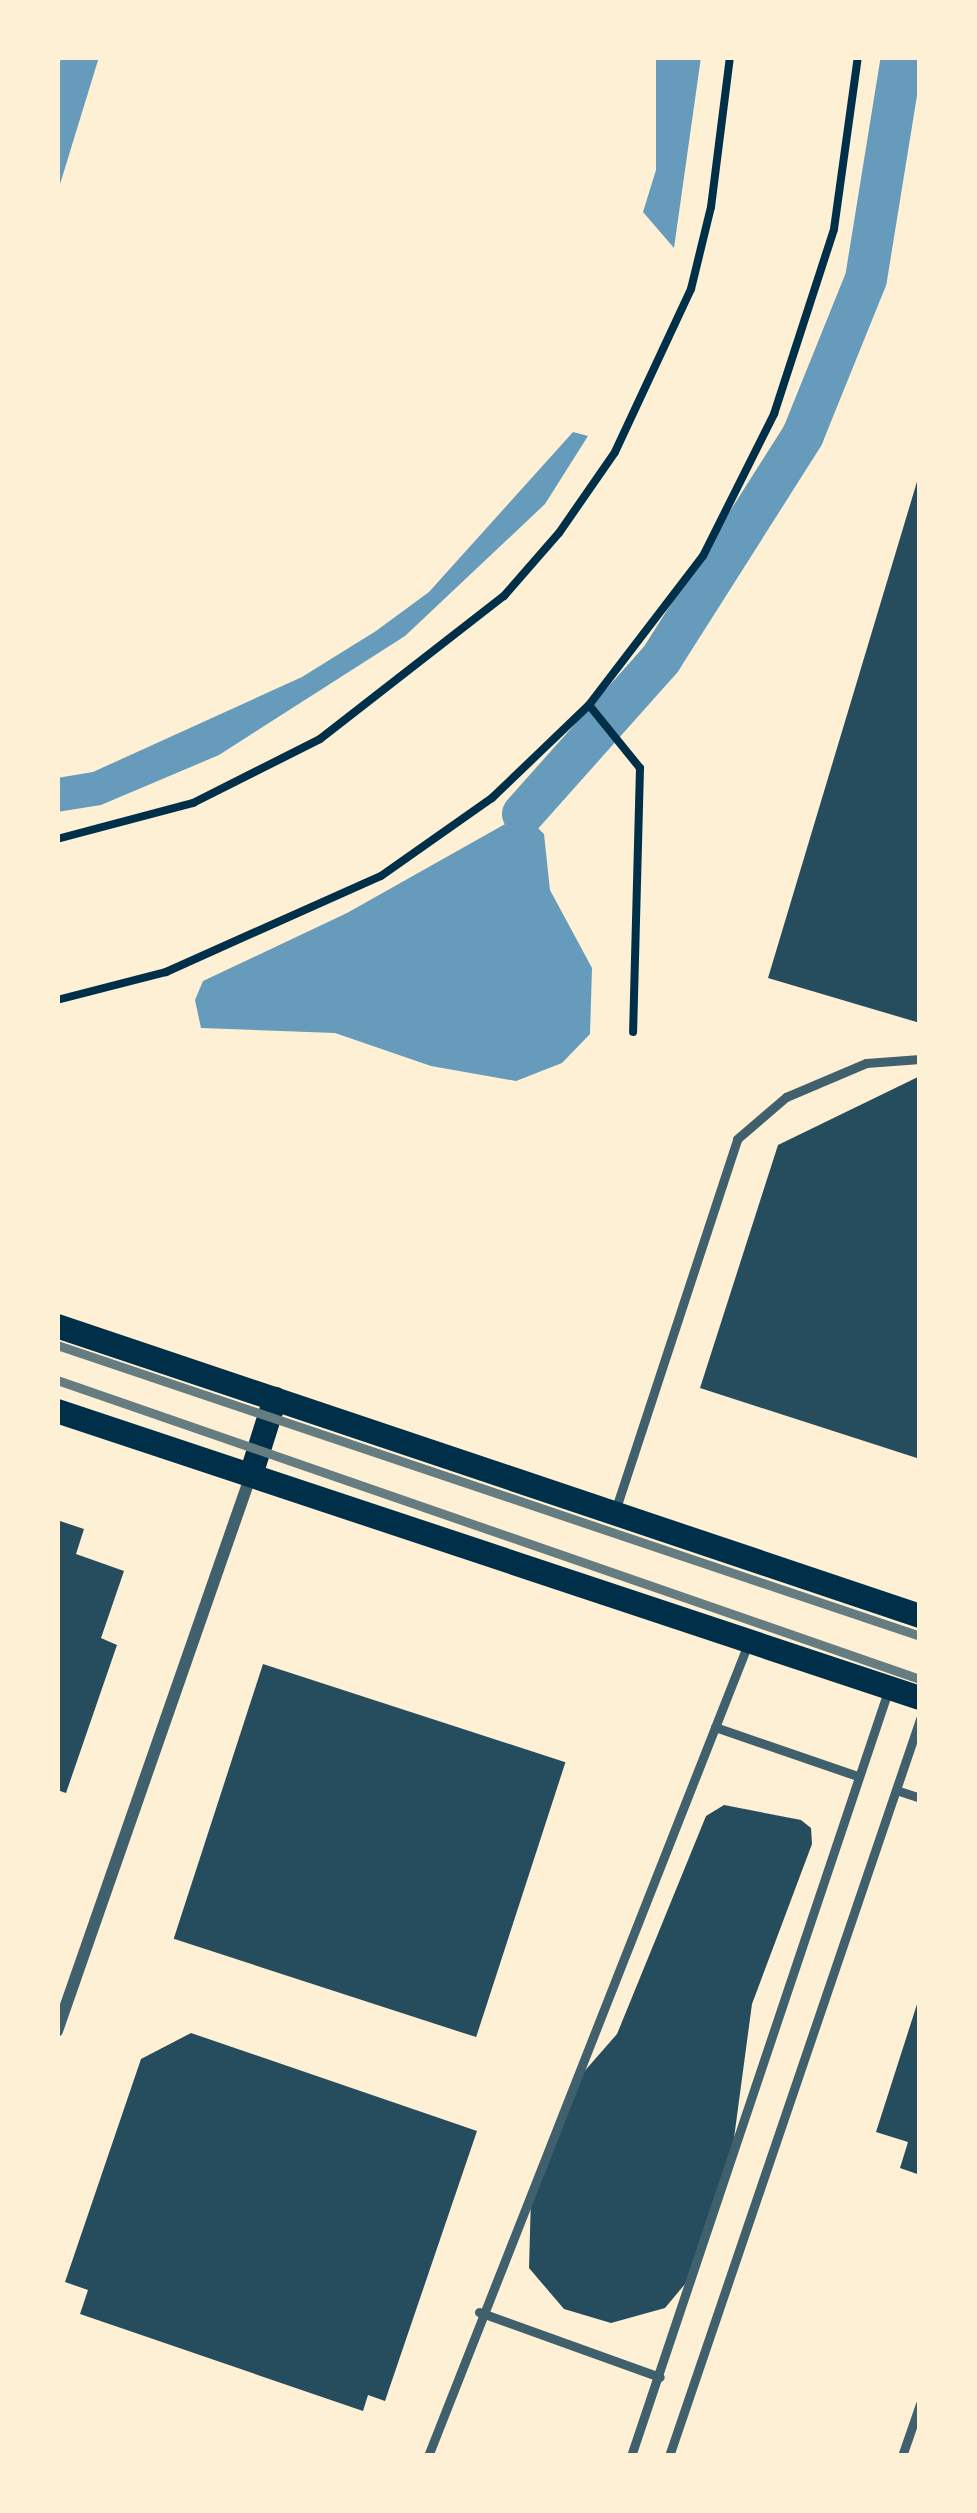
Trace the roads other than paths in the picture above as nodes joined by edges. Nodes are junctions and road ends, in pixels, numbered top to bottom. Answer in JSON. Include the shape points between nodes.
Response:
{"nodes":[{"id":1,"x":920,"y":1059,"type":"edge"},
{"id":2,"x":57,"y":1326,"type":"edge"},
{"id":3,"x":275,"y":1399,"type":"junction"},
{"id":4,"x":57,"y":1411,"type":"edge"},
{"id":5,"x":251,"y":1475,"type":"junction"},
{"id":6,"x":614,"y":1513,"type":"junction"},
{"id":7,"x":920,"y":1616,"type":"edge"},
{"id":8,"x":749,"y":1641,"type":"junction"},
{"id":9,"x":889,"y":1688,"type":"junction"},
{"id":10,"x":920,"y":1698,"type":"edge"},
{"id":11,"x":920,"y":1719,"type":"edge"},
{"id":12,"x":715,"y":1727,"type":"junction"},
{"id":13,"x":857,"y":1776,"type":"junction"},
{"id":14,"x":896,"y":1790,"type":"junction"},
{"id":15,"x":920,"y":1798,"type":"edge"},
{"id":16,"x":57,"y":2031,"type":"edge"},
{"id":17,"x":479,"y":2312,"type":"junction"},
{"id":18,"x":660,"y":2377,"type":"junction"},
{"id":19,"x":920,"y":2404,"type":"edge"},
{"id":20,"x":428,"y":2456,"type":"edge"},
{"id":21,"x":631,"y":2456,"type":"edge"},
{"id":22,"x":669,"y":2456,"type":"edge"},
{"id":23,"x":902,"y":2456,"type":"edge"}],
"edges":[{"from":1,"to":6,"type":"lane","via":[[866,1063],[786,1097],[737,1138]]},
{"from":2,"to":3,"type":"main road"},
{"from":3,"to":5,"type":"main road"},
{"from":3,"to":6,"type":"main road"},
{"from":4,"to":5,"type":"main road"},
{"from":5,"to":8,"type":"main road"},
{"from":5,"to":16,"type":"street"},
{"from":6,"to":7,"type":"main road"},
{"from":8,"to":9,"type":"main road"},
{"from":8,"to":12,"type":"lane"},
{"from":9,"to":10,"type":"main road"},
{"from":9,"to":13,"type":"lane"},
{"from":11,"to":14,"type":"lane"},
{"from":12,"to":13,"type":"lane"},
{"from":12,"to":17,"type":"lane"},
{"from":13,"to":18,"type":"lane"},
{"from":14,"to":15,"type":"lane"},
{"from":14,"to":22,"type":"lane"},
{"from":17,"to":18,"type":"lane"},
{"from":17,"to":20,"type":"lane"},
{"from":18,"to":21,"type":"lane"},
{"from":19,"to":23,"type":"lane"}]}
